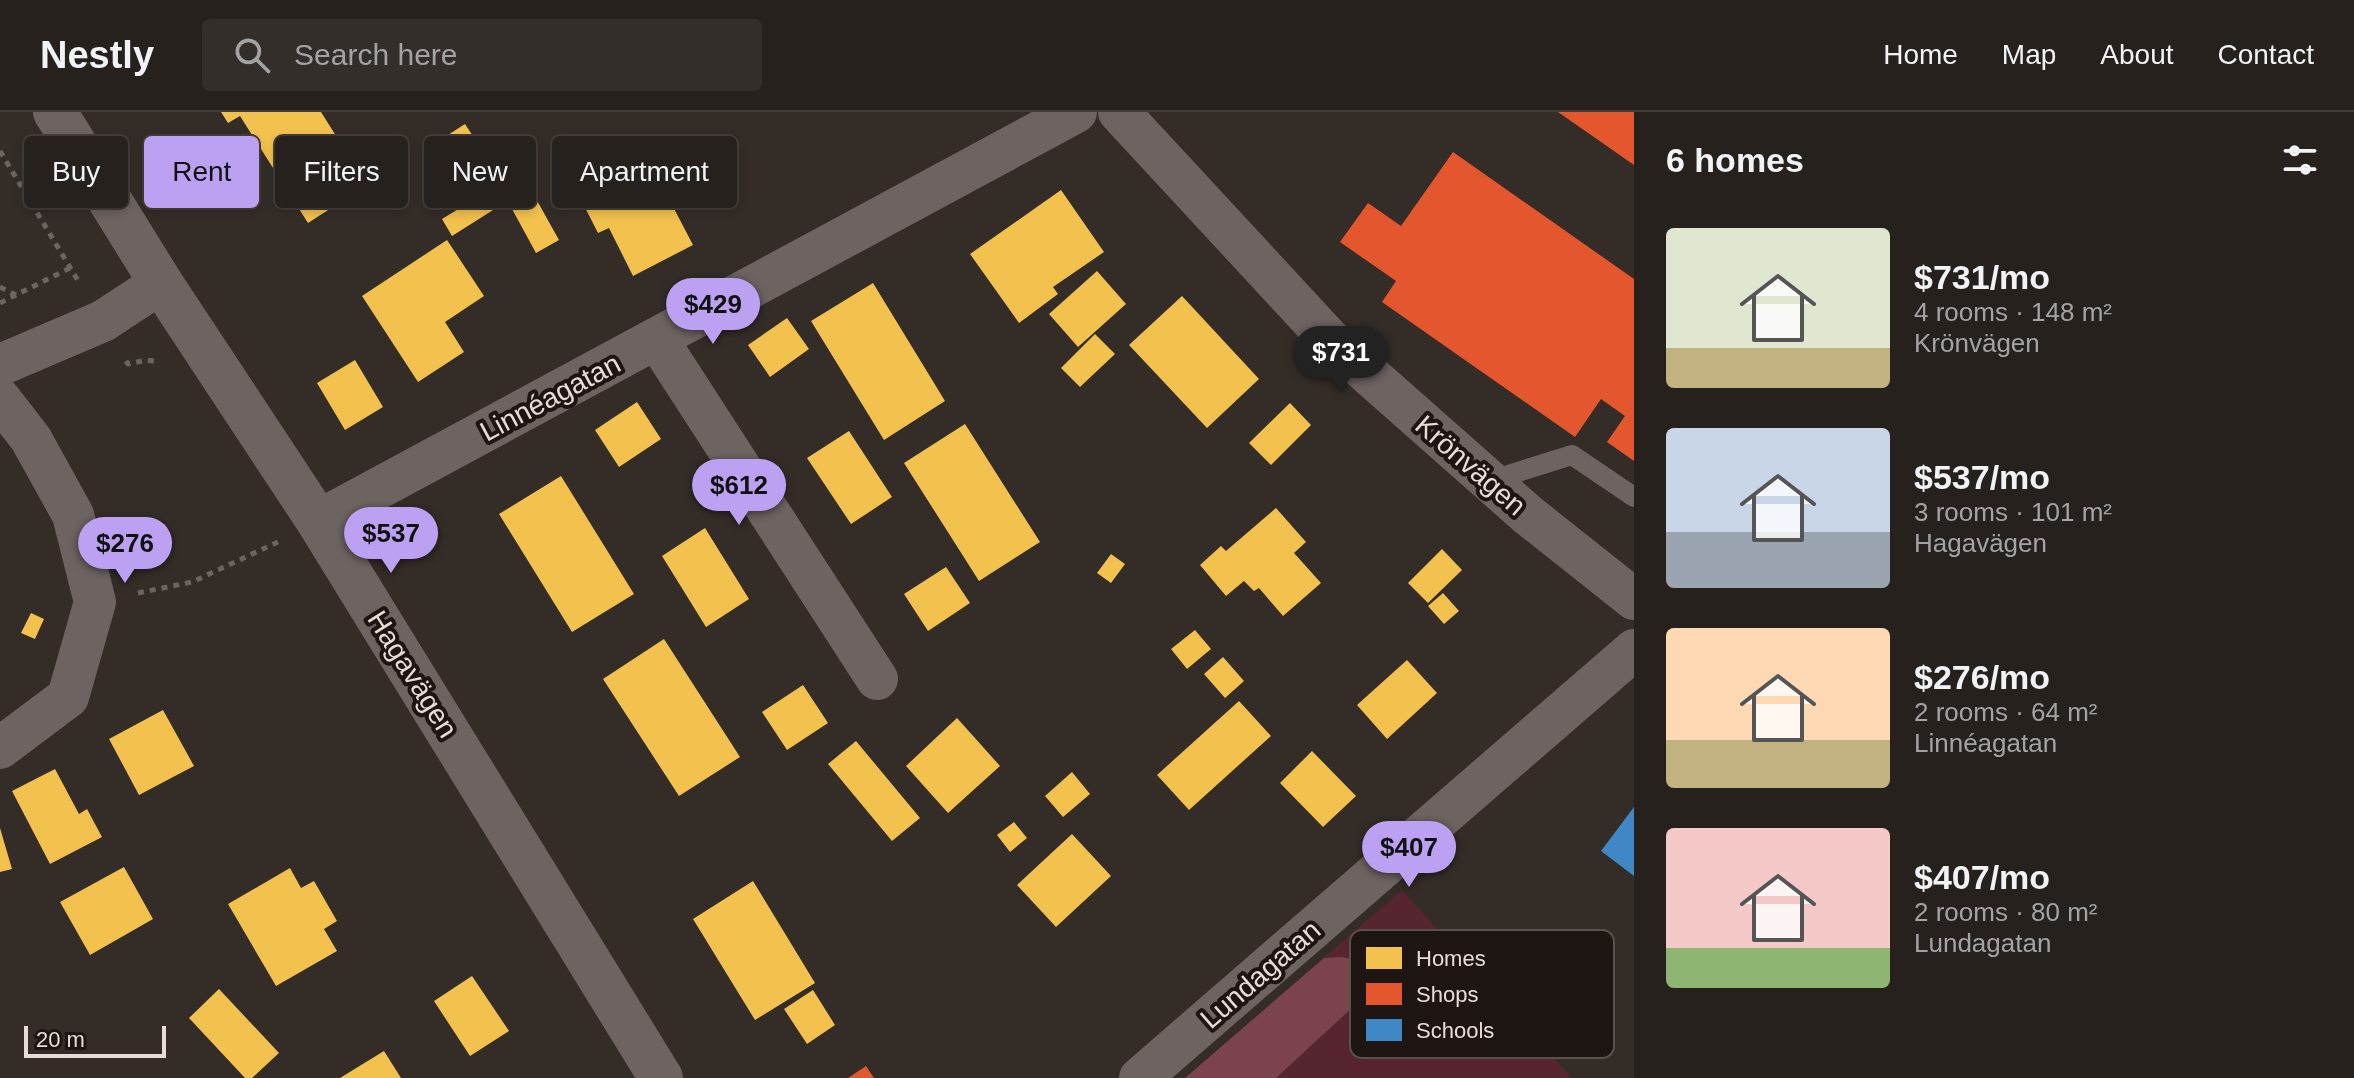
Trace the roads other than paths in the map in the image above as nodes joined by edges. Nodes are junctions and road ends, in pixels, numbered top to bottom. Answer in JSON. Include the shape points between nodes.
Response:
{"nodes":[{"id":1,"x":55,"y":112,"type":"edge"},
{"id":2,"x":1076,"y":112,"type":"edge"},
{"id":3,"x":1119,"y":112,"type":"edge"},
{"id":4,"x":161,"y":283,"type":"junction"},
{"id":5,"x":657,"y":339,"type":"junction"},
{"id":6,"x":0,"y":365,"type":"edge"},
{"id":7,"x":0,"y":399,"type":"edge"},
{"id":8,"x":1489,"y":481,"type":"junction"},
{"id":9,"x":1634,"y":497,"type":"edge"},
{"id":10,"x":318,"y":521,"type":"junction"},
{"id":11,"x":1631,"y":590,"type":"edge"},
{"id":12,"x":1634,"y":650,"type":"edge"},
{"id":13,"x":877,"y":679,"type":"dead end"},
{"id":14,"x":0,"y":748,"type":"edge"},
{"id":15,"x":661,"y":1078,"type":"edge"},
{"id":16,"x":1140,"y":1078,"type":"edge"}],
"edges":[{"from":1,"to":4,"type":"street","name":"Hagavägen"},
{"from":2,"to":5,"type":"street","name":"Linnéagatan"},
{"from":3,"to":8,"type":"street","name":"Krönvägen","via":[[1331,341]]},
{"from":4,"to":6,"type":"street","via":[[103,321]]},
{"from":4,"to":10,"type":"street","name":"Hagavägen"},
{"from":5,"to":10,"type":"street","name":"Linnéagatan"},
{"from":5,"to":13,"type":"street"},
{"from":7,"to":14,"type":"street","via":[[31,439],[73,515],[95,602],[68,697]]},
{"from":8,"to":9,"type":"lane","via":[[1572,455]]},
{"from":8,"to":11,"type":"street","name":"Krönvägen"},
{"from":10,"to":15,"type":"street","name":"Hagavägen"},
{"from":12,"to":16,"type":"street","name":"Lundagatan"}]}
